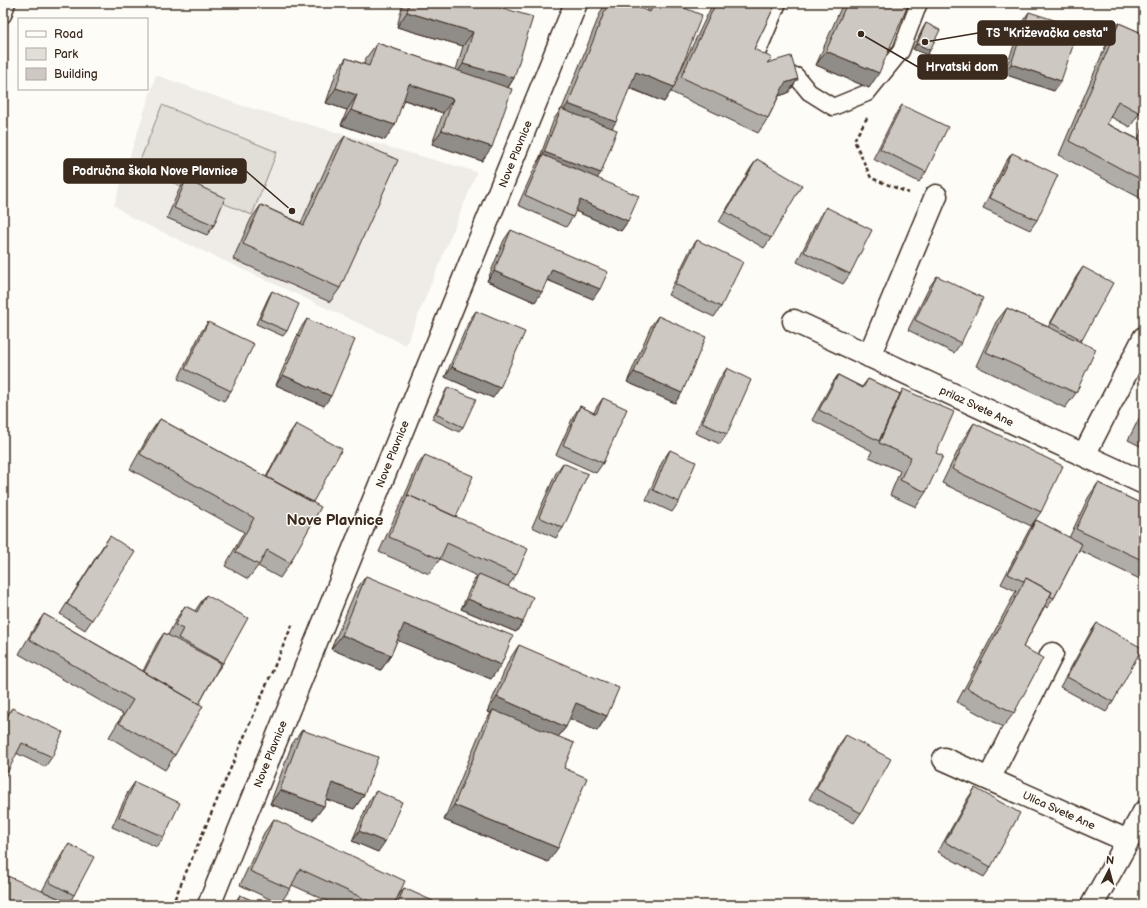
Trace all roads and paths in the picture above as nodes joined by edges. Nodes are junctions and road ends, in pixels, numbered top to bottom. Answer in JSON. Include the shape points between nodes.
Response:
{"nodes":[{"id":1,"x":8,"y":3,"type":"edge"},
{"id":2,"x":576,"y":3,"type":"edge"},
{"id":3,"x":778,"y":3,"type":"edge"},
{"id":4,"x":919,"y":3,"type":"edge"},
{"id":5,"x":3,"y":15,"type":"edge"},
{"id":6,"x":756,"y":58,"type":"edge"},
{"id":7,"x":796,"y":76,"type":"edge"},
{"id":8,"x":869,"y":116,"type":"dead end"},
{"id":9,"x":935,"y":200,"type":"joint"},
{"id":10,"x":794,"y":321,"type":"dead end"},
{"id":11,"x":1144,"y":338,"type":"edge"},
{"id":12,"x":869,"y":356,"type":"junction"},
{"id":13,"x":1084,"y":456,"type":"junction"},
{"id":14,"x":1144,"y":484,"type":"edge"},
{"id":15,"x":1052,"y":654,"type":"dead end"},
{"id":16,"x":944,"y":759,"type":"dead end"},
{"id":17,"x":989,"y":779,"type":"junction"},
{"id":18,"x":1144,"y":812,"type":"edge"},
{"id":19,"x":1128,"y":841,"type":"junction"},
{"id":20,"x":209,"y":905,"type":"edge"},
{"id":21,"x":1092,"y":905,"type":"edge"}],
"edges":[{"from":1,"to":5,"type":"lane"},
{"from":2,"to":20,"type":"street","name":"Nove Plavnice"},
{"from":3,"to":6,"type":"lane"},
{"from":4,"to":7,"type":"lane","via":[[901,51],[867,93],[834,107],[809,92]]},
{"from":8,"to":9,"type":"path","via":[[854,140],[871,178]]},
{"from":9,"to":12,"type":"street"},
{"from":10,"to":12,"type":"street","name":"prilaz Svete Ane"},
{"from":11,"to":13,"type":"street"},
{"from":12,"to":13,"type":"street","name":"prilaz Svete Ane"},
{"from":13,"to":14,"type":"street","name":"prilaz Svete Ane"},
{"from":15,"to":17,"type":"street"},
{"from":16,"to":17,"type":"street","name":"Ulica Svete Ane"},
{"from":17,"to":19,"type":"street","name":"Ulica Svete Ane"},
{"from":18,"to":19,"type":"street"},
{"from":19,"to":21,"type":"street"}]}
